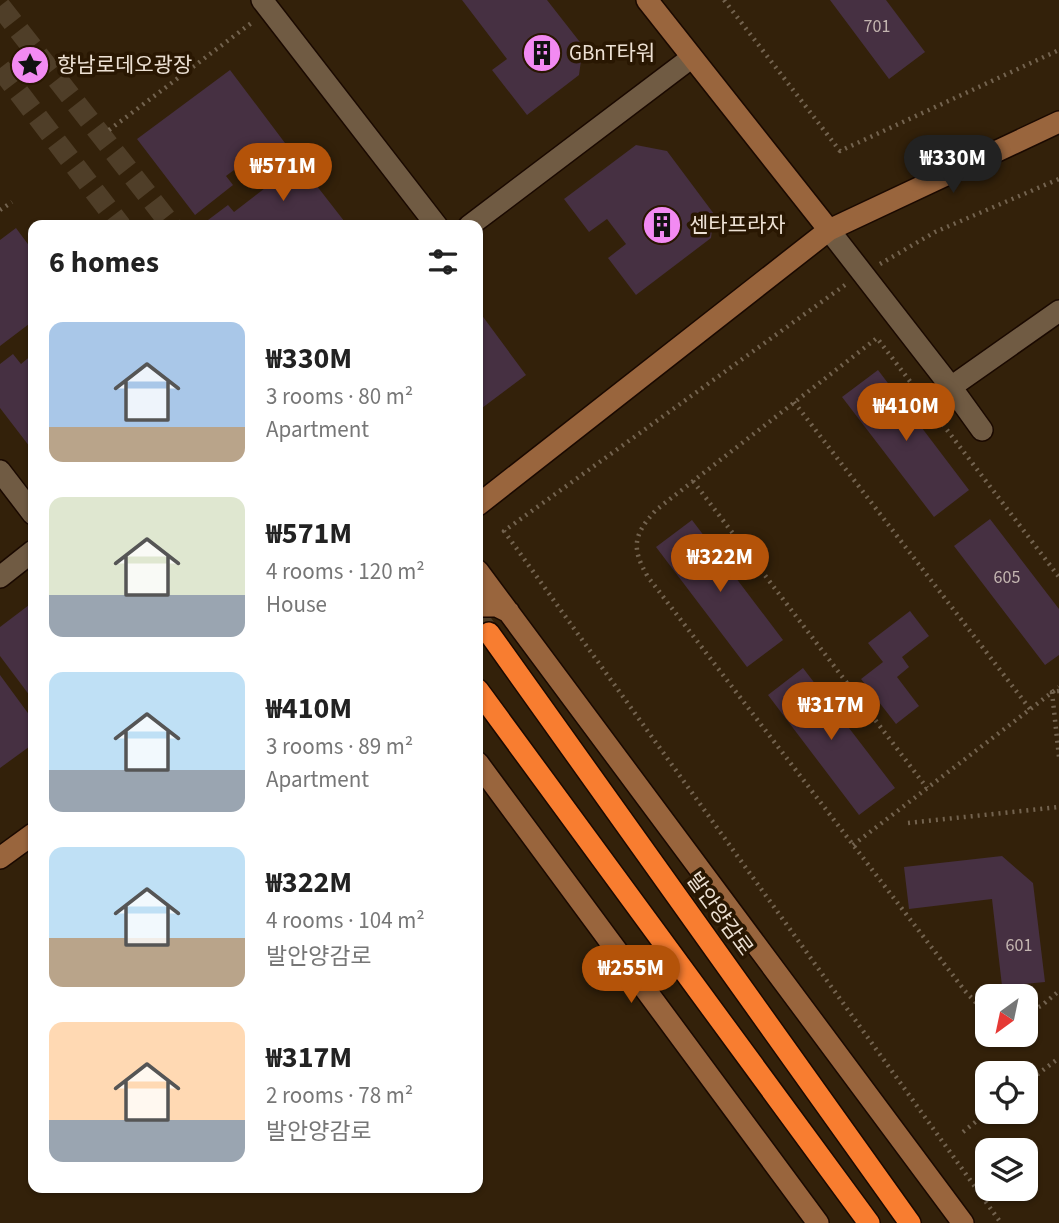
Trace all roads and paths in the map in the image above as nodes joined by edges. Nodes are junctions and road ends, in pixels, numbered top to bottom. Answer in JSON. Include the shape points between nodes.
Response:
{"nodes":[{"id":1,"x":647,"y":0,"type":"edge"},
{"id":2,"x":724,"y":0,"type":"edge"},
{"id":3,"x":266,"y":5,"type":"edge"},
{"id":4,"x":1059,"y":50,"type":"edge"},
{"id":5,"x":691,"y":58,"type":"junction"},
{"id":6,"x":1059,"y":122,"type":"edge"},
{"id":7,"x":109,"y":130,"type":"dead end"},
{"id":8,"x":1059,"y":179,"type":"edge"},
{"id":9,"x":12,"y":202,"type":"dead end"},
{"id":10,"x":0,"y":210,"type":"edge"},
{"id":11,"x":432,"y":220,"type":"edge"},
{"id":12,"x":477,"y":220,"type":"edge"},
{"id":13,"x":829,"y":230,"type":"junction"},
{"id":14,"x":863,"y":274,"type":"junction"},
{"id":15,"x":1059,"y":311,"type":"edge"},
{"id":16,"x":951,"y":387,"type":"junction"},
{"id":17,"x":794,"y":402,"type":"junction"},
{"id":18,"x":982,"y":430,"type":"dead end"},
{"id":19,"x":0,"y":471,"type":"edge"},
{"id":20,"x":693,"y":481,"type":"junction"},
{"id":21,"x":483,"y":501,"type":"edge"},
{"id":22,"x":28,"y":507,"type":"edge"},
{"id":23,"x":28,"y":555,"type":"edge"},
{"id":24,"x":0,"y":577,"type":"edge"},
{"id":25,"x":1059,"y":577,"type":"edge"},
{"id":26,"x":483,"y":578,"type":"edge"},
{"id":27,"x":483,"y":606,"type":"edge"},
{"id":28,"x":509,"y":612,"type":"junction"},
{"id":29,"x":489,"y":633,"type":"tunnel mouth"},
{"id":30,"x":1059,"y":689,"type":"edge"},
{"id":31,"x":1052,"y":692,"type":"junction"},
{"id":32,"x":483,"y":697,"type":"edge"},
{"id":33,"x":1030,"y":709,"type":"junction"},
{"id":34,"x":1059,"y":757,"type":"edge"},
{"id":35,"x":483,"y":770,"type":"edge"},
{"id":36,"x":927,"y":788,"type":"junction"},
{"id":37,"x":1059,"y":807,"type":"edge"},
{"id":38,"x":908,"y":822,"type":"dead end"},
{"id":39,"x":28,"y":838,"type":"edge"},
{"id":40,"x":853,"y":845,"type":"junction"},
{"id":41,"x":0,"y":858,"type":"edge"},
{"id":42,"x":1059,"y":991,"type":"edge"},
{"id":43,"x":975,"y":1002,"type":"edge"},
{"id":44,"x":1038,"y":1007,"type":"edge"},
{"id":45,"x":1059,"y":1058,"type":"edge"},
{"id":46,"x":1038,"y":1074,"type":"edge"},
{"id":47,"x":975,"y":1122,"type":"edge"},
{"id":48,"x":963,"y":1132,"type":"dead end"},
{"id":49,"x":818,"y":1223,"type":"edge"},
{"id":50,"x":869,"y":1223,"type":"edge"},
{"id":51,"x":910,"y":1223,"type":"edge"},
{"id":52,"x":963,"y":1223,"type":"edge"},
{"id":53,"x":1001,"y":1223,"type":"edge"}],
"edges":[{"from":1,"to":5,"type":"street"},
{"from":2,"to":4,"type":"path","via":[[839,151]]},
{"from":3,"to":7,"type":"path"},
{"from":3,"to":11,"type":"street"},
{"from":5,"to":12,"type":"street"},
{"from":5,"to":13,"type":"street"},
{"from":6,"to":13,"type":"street"},
{"from":8,"to":14,"type":"path","via":[[935,232]]},
{"from":9,"to":10,"type":"path"},
{"from":13,"to":14,"type":"street"},
{"from":13,"to":21,"type":"street"},
{"from":14,"to":16,"type":"street"},
{"from":14,"to":53,"type":"path","via":[[504,531]]},
{"from":15,"to":16,"type":"street"},
{"from":16,"to":18,"type":"street"},
{"from":17,"to":20,"type":"path"},
{"from":17,"to":25,"type":"path","via":[[877,338]]},
{"from":17,"to":33,"type":"path"},
{"from":19,"to":22,"type":"street"},
{"from":20,"to":36,"type":"path"},
{"from":20,"to":40,"type":"path","via":[[642,524],[636,540],[638,560]]},
{"from":23,"to":24,"type":"street"},
{"from":26,"to":28,"type":"street"},
{"from":27,"to":28,"type":"street"},
{"from":28,"to":52,"type":"street"},
{"from":29,"to":51,"type":"highway","name":"발안양감로"},
{"from":30,"to":31,"type":"path"},
{"from":31,"to":33,"type":"path"},
{"from":31,"to":34,"type":"path"},
{"from":32,"to":50,"type":"highway"},
{"from":33,"to":36,"type":"path"},
{"from":35,"to":49,"type":"street"},
{"from":36,"to":40,"type":"path"},
{"from":37,"to":38,"type":"path"},
{"from":39,"to":41,"type":"street"},
{"from":40,"to":43,"type":"path"},
{"from":42,"to":44,"type":"path"},
{"from":45,"to":46,"type":"path"},
{"from":47,"to":48,"type":"path"}]}
